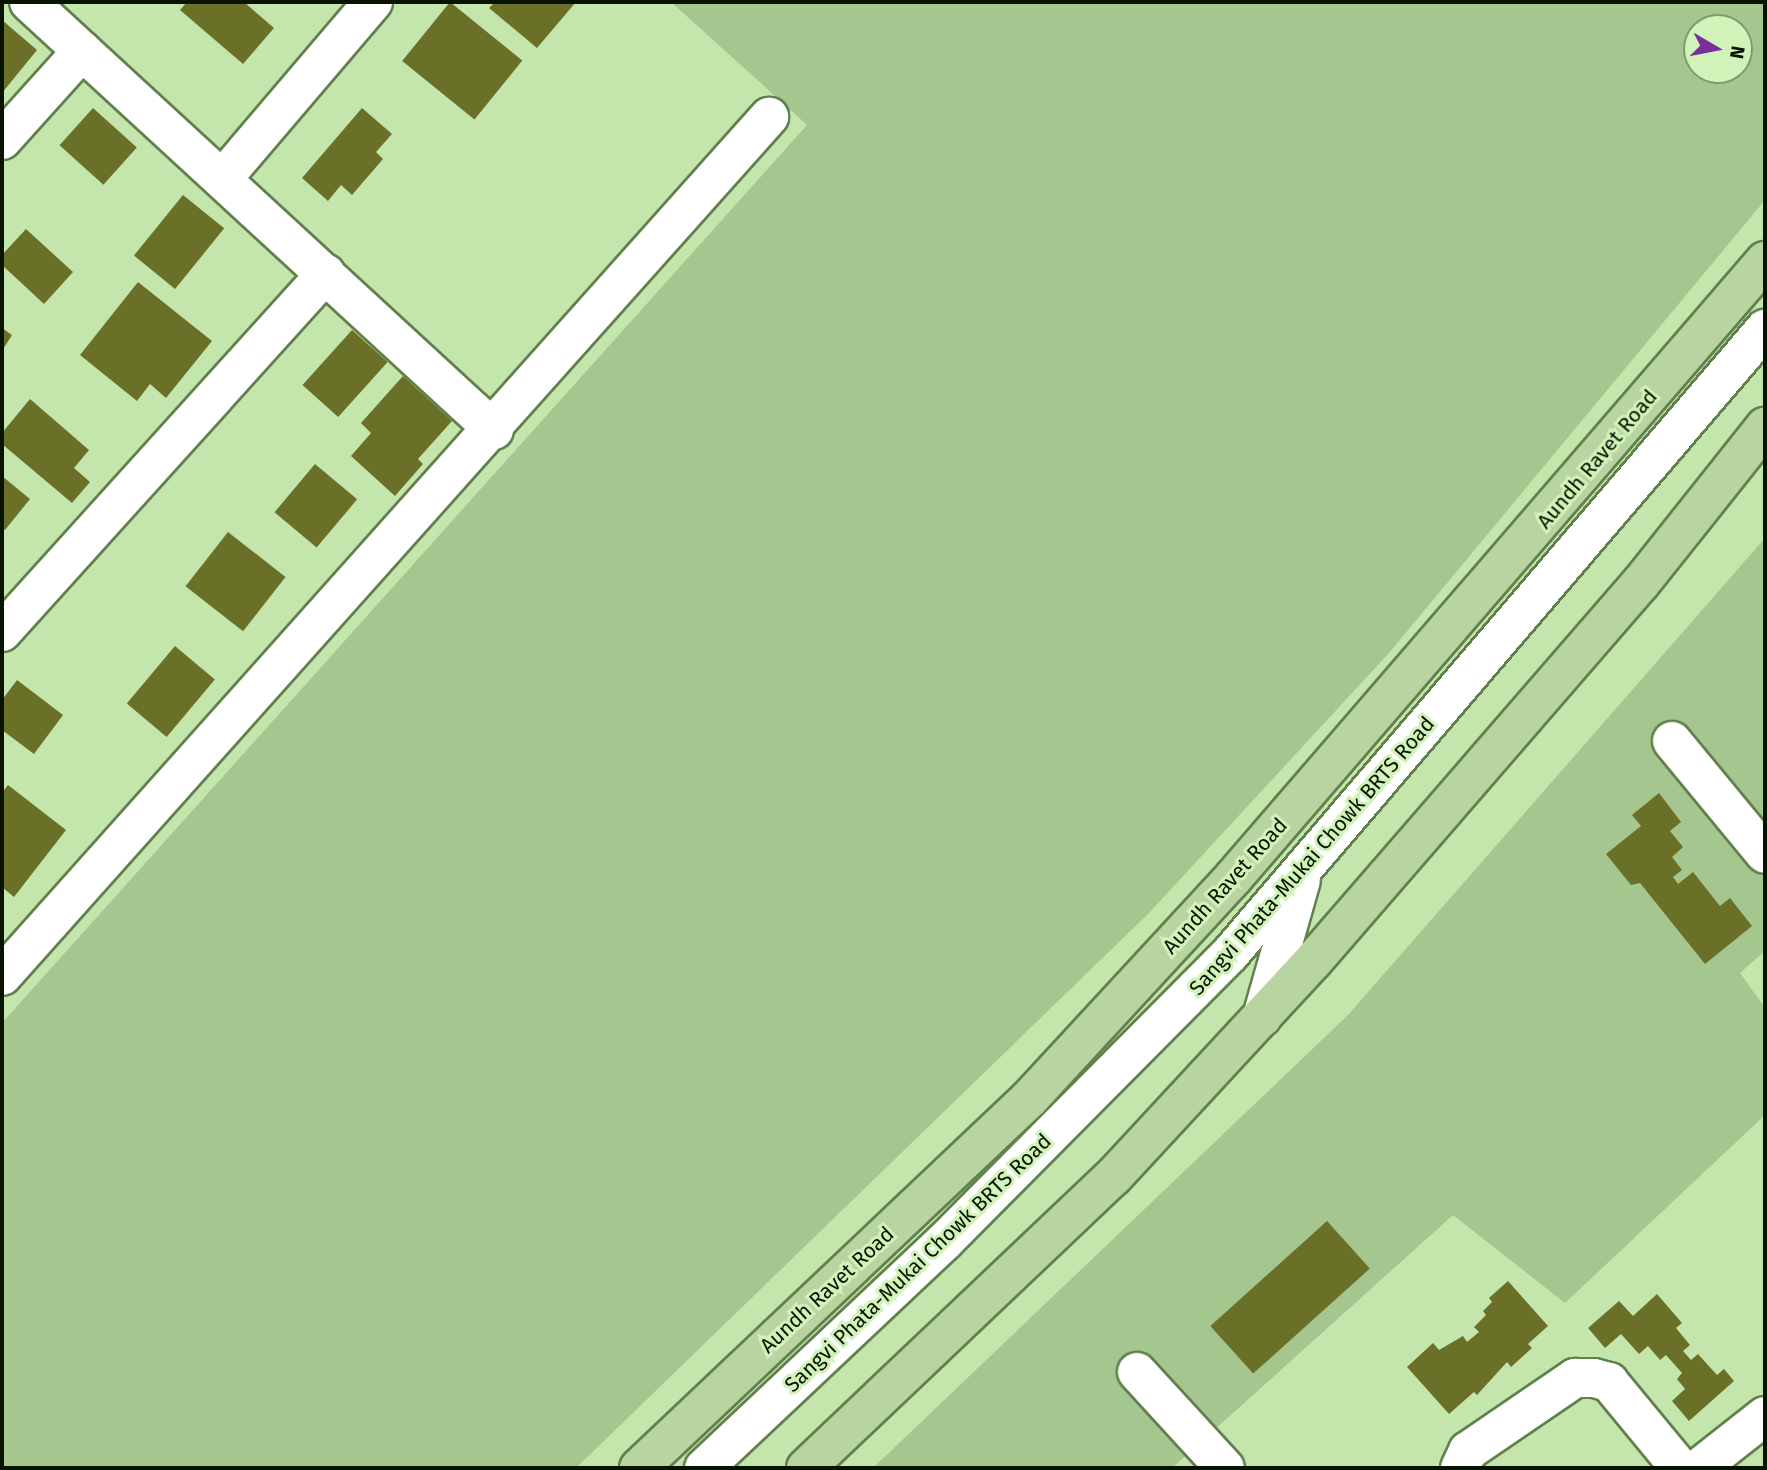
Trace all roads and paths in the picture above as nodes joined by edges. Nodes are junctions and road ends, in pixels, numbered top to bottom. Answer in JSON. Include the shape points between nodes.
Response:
{"nodes":[{"id":1,"x":29,"y":2,"type":"edge"},
{"id":2,"x":373,"y":2,"type":"edge"},
{"id":3,"x":82,"y":51,"type":"junction"},
{"id":4,"x":769,"y":117,"type":"dead end"},
{"id":5,"x":2,"y":140,"type":"edge"},
{"id":6,"x":224,"y":177,"type":"junction"},
{"id":7,"x":1765,"y":261,"type":"edge"},
{"id":8,"x":326,"y":274,"type":"junction"},
{"id":9,"x":1765,"y":329,"type":"edge"},
{"id":10,"x":1765,"y":427,"type":"edge"},
{"id":11,"x":494,"y":430,"type":"junction"},
{"id":12,"x":2,"y":632,"type":"edge"},
{"id":13,"x":1672,"y":741,"type":"dead end"},
{"id":14,"x":1765,"y":854,"type":"edge"},
{"id":15,"x":1304,"y":868,"type":"junction"},
{"id":16,"x":2,"y":976,"type":"edge"},
{"id":17,"x":1262,"y":1017,"type":"junction"},
{"id":18,"x":1137,"y":1372,"type":"dead end"},
{"id":19,"x":1765,"y":1416,"type":"edge"},
{"id":20,"x":639,"y":1468,"type":"edge"},
{"id":21,"x":704,"y":1468,"type":"edge"},
{"id":22,"x":806,"y":1468,"type":"edge"},
{"id":23,"x":1225,"y":1468,"type":"edge"},
{"id":24,"x":1460,"y":1468,"type":"edge"},
{"id":25,"x":1680,"y":1468,"type":"edge"},
{"id":26,"x":1699,"y":1468,"type":"edge"}],
"edges":[{"from":1,"to":3,"type":"lane"},
{"from":2,"to":6,"type":"lane"},
{"from":3,"to":5,"type":"lane"},
{"from":3,"to":6,"type":"lane"},
{"from":4,"to":11,"type":"lane"},
{"from":6,"to":8,"type":"lane"},
{"from":7,"to":20,"type":"main road","name":"Aundh Ravet Road","via":[[1233,878],[1029,1099]]},
{"from":8,"to":11,"type":"lane"},
{"from":8,"to":12,"type":"lane"},
{"from":9,"to":15,"type":"lane","name":"Sangvi Phata-Mukai Chowk BRTS Road"},
{"from":10,"to":17,"type":"main road","via":[[1640,584]]},
{"from":11,"to":16,"type":"lane"},
{"from":13,"to":14,"type":"lane"},
{"from":15,"to":17,"type":"lane"},
{"from":15,"to":21,"type":"lane","name":"Sangvi Phata-Mukai Chowk BRTS Road","via":[[1230,954],[944,1242]]},
{"from":17,"to":22,"type":"main road","via":[[1113,1177]]},
{"from":18,"to":23,"type":"lane"},
{"from":19,"to":26,"type":"lane"},
{"from":24,"to":25,"type":"lane","via":[[1468,1451],[1575,1378],[1609,1382]]}]}
